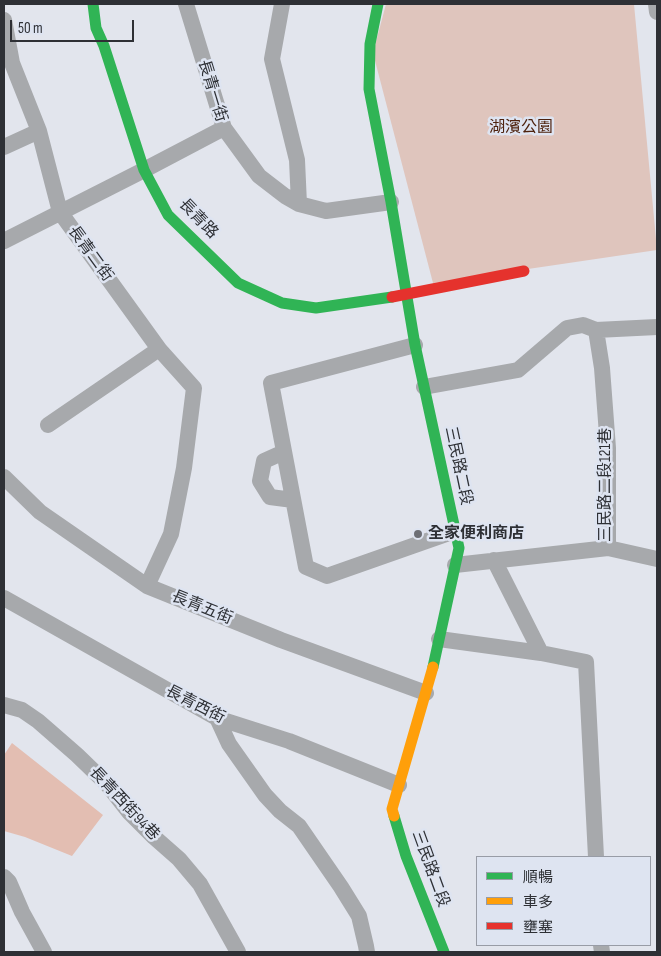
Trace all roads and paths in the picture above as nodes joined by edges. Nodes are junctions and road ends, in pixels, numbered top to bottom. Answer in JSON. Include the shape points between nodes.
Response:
{"nodes":[{"id":1,"x":93,"y":4,"type":"edge"},
{"id":2,"x":186,"y":4,"type":"edge"},
{"id":3,"x":282,"y":4,"type":"edge"},
{"id":4,"x":378,"y":4,"type":"edge"},
{"id":5,"x":656,"y":4,"type":"edge"},
{"id":6,"x":657,"y":12,"type":"edge"},
{"id":7,"x":4,"y":20,"type":"edge"},
{"id":8,"x":7,"y":50,"type":"edge"},
{"id":9,"x":224,"y":128,"type":"junction"},
{"id":10,"x":39,"y":131,"type":"junction"},
{"id":11,"x":4,"y":147,"type":"edge"},
{"id":12,"x":144,"y":170,"type":"junction"},
{"id":13,"x":391,"y":202,"type":"junction"},
{"id":14,"x":299,"y":204,"type":"junction"},
{"id":15,"x":60,"y":212,"type":"junction"},
{"id":16,"x":4,"y":241,"type":"edge"},
{"id":17,"x":524,"y":270,"type":"dead end"},
{"id":18,"x":407,"y":294,"type":"junction"},
{"id":19,"x":657,"y":327,"type":"edge"},
{"id":20,"x":596,"y":330,"type":"junction"},
{"id":21,"x":414,"y":345,"type":"junction"},
{"id":22,"x":159,"y":349,"type":"junction"},
{"id":23,"x":424,"y":387,"type":"junction"},
{"id":24,"x":48,"y":425,"type":"dead end"},
{"id":25,"x":284,"y":452,"type":"junction"},
{"id":26,"x":4,"y":477,"type":"edge"},
{"id":27,"x":293,"y":500,"type":"junction"},
{"id":28,"x":455,"y":531,"type":"junction"},
{"id":29,"x":608,"y":548,"type":"junction"},
{"id":30,"x":657,"y":559,"type":"edge"},
{"id":31,"x":494,"y":560,"type":"junction"},
{"id":32,"x":455,"y":565,"type":"junction"},
{"id":33,"x":147,"y":586,"type":"junction"},
{"id":34,"x":4,"y":598,"type":"edge"},
{"id":35,"x":439,"y":639,"type":"junction"},
{"id":36,"x":540,"y":653,"type":"junction"},
{"id":37,"x":426,"y":693,"type":"junction"},
{"id":38,"x":4,"y":705,"type":"edge"},
{"id":39,"x":217,"y":718,"type":"junction"},
{"id":40,"x":399,"y":784,"type":"junction"},
{"id":41,"x":596,"y":856,"type":"edge"},
{"id":42,"x":4,"y":877,"type":"edge"},
{"id":43,"x":44,"y":952,"type":"edge"},
{"id":44,"x":238,"y":952,"type":"edge"},
{"id":45,"x":367,"y":952,"type":"edge"},
{"id":46,"x":444,"y":952,"type":"edge"}],
"edges":[{"from":1,"to":12,"type":"street","name":"長青路","via":[[96,28]]},
{"from":2,"to":9,"type":"street","name":"長青一街"},
{"from":3,"to":14,"type":"street","via":[[272,59],[297,160]]},
{"from":4,"to":13,"type":"street","name":"三民路二段","via":[[370,44],[369,89]]},
{"from":5,"to":6,"type":"street"},
{"from":7,"to":8,"type":"street","name":"長青二街"},
{"from":8,"to":10,"type":"street","name":"長青二街"},
{"from":9,"to":12,"type":"street"},
{"from":9,"to":14,"type":"street","name":"長青一街","via":[[259,176]]},
{"from":10,"to":11,"type":"street"},
{"from":10,"to":15,"type":"street","name":"長青二街"},
{"from":12,"to":15,"type":"street"},
{"from":12,"to":18,"type":"street","name":"長青路","via":[[168,215],[238,283],[282,303],[316,308]]},
{"from":13,"to":14,"type":"street","name":"長青一街","via":[[326,212]]},
{"from":13,"to":18,"type":"street","name":"三民路二段"},
{"from":15,"to":16,"type":"street"},
{"from":15,"to":22,"type":"street","name":"長青二街"},
{"from":17,"to":18,"type":"street","name":"長青路"},
{"from":18,"to":21,"type":"street","name":"三民路二段"},
{"from":19,"to":20,"type":"street"},
{"from":20,"to":23,"type":"street","via":[[583,325],[567,328],[518,370]]},
{"from":20,"to":29,"type":"street","name":"三民路二段121巷","via":[[608,448]]},
{"from":21,"to":23,"type":"street","name":"三民路二段"},
{"from":21,"to":25,"type":"street","via":[[270,383]]},
{"from":22,"to":24,"type":"street"},
{"from":22,"to":33,"type":"street","name":"長青二街","via":[[194,388],[184,468],[171,534]]},
{"from":23,"to":28,"type":"street","name":"三民路二段"},
{"from":25,"to":27,"type":"street"},
{"from":25,"to":27,"type":"street","via":[[264,461],[260,481],[270,498]]},
{"from":26,"to":33,"type":"street","name":"長青五街","via":[[40,512]]},
{"from":27,"to":28,"type":"street","via":[[306,568],[327,576]]},
{"from":28,"to":32,"type":"street","name":"三民路二段","via":[[459,548]]},
{"from":29,"to":30,"type":"street"},
{"from":29,"to":31,"type":"street","name":"三民路二段121巷"},
{"from":31,"to":32,"type":"street","name":"三民路二段121巷"},
{"from":31,"to":36,"type":"street"},
{"from":32,"to":35,"type":"street","name":"三民路二段"},
{"from":33,"to":37,"type":"street","name":"長青五街"},
{"from":34,"to":39,"type":"street","name":"長青西街"},
{"from":35,"to":36,"type":"street"},
{"from":35,"to":37,"type":"street","name":"三民路二段"},
{"from":36,"to":41,"type":"street","via":[[586,662]]},
{"from":37,"to":40,"type":"street","name":"三民路二段"},
{"from":38,"to":44,"type":"street","name":"長青西街94巷","via":[[22,710],[77,755],[107,784],[129,812],[180,859],[200,884]]},
{"from":39,"to":40,"type":"street","name":"長青西街","via":[[289,741]]},
{"from":39,"to":45,"type":"street","via":[[229,744],[265,795],[299,826],[341,887],[359,916]]},
{"from":40,"to":46,"type":"street","name":"三民路二段","via":[[392,809],[406,856]]},
{"from":42,"to":43,"type":"street"}]}
